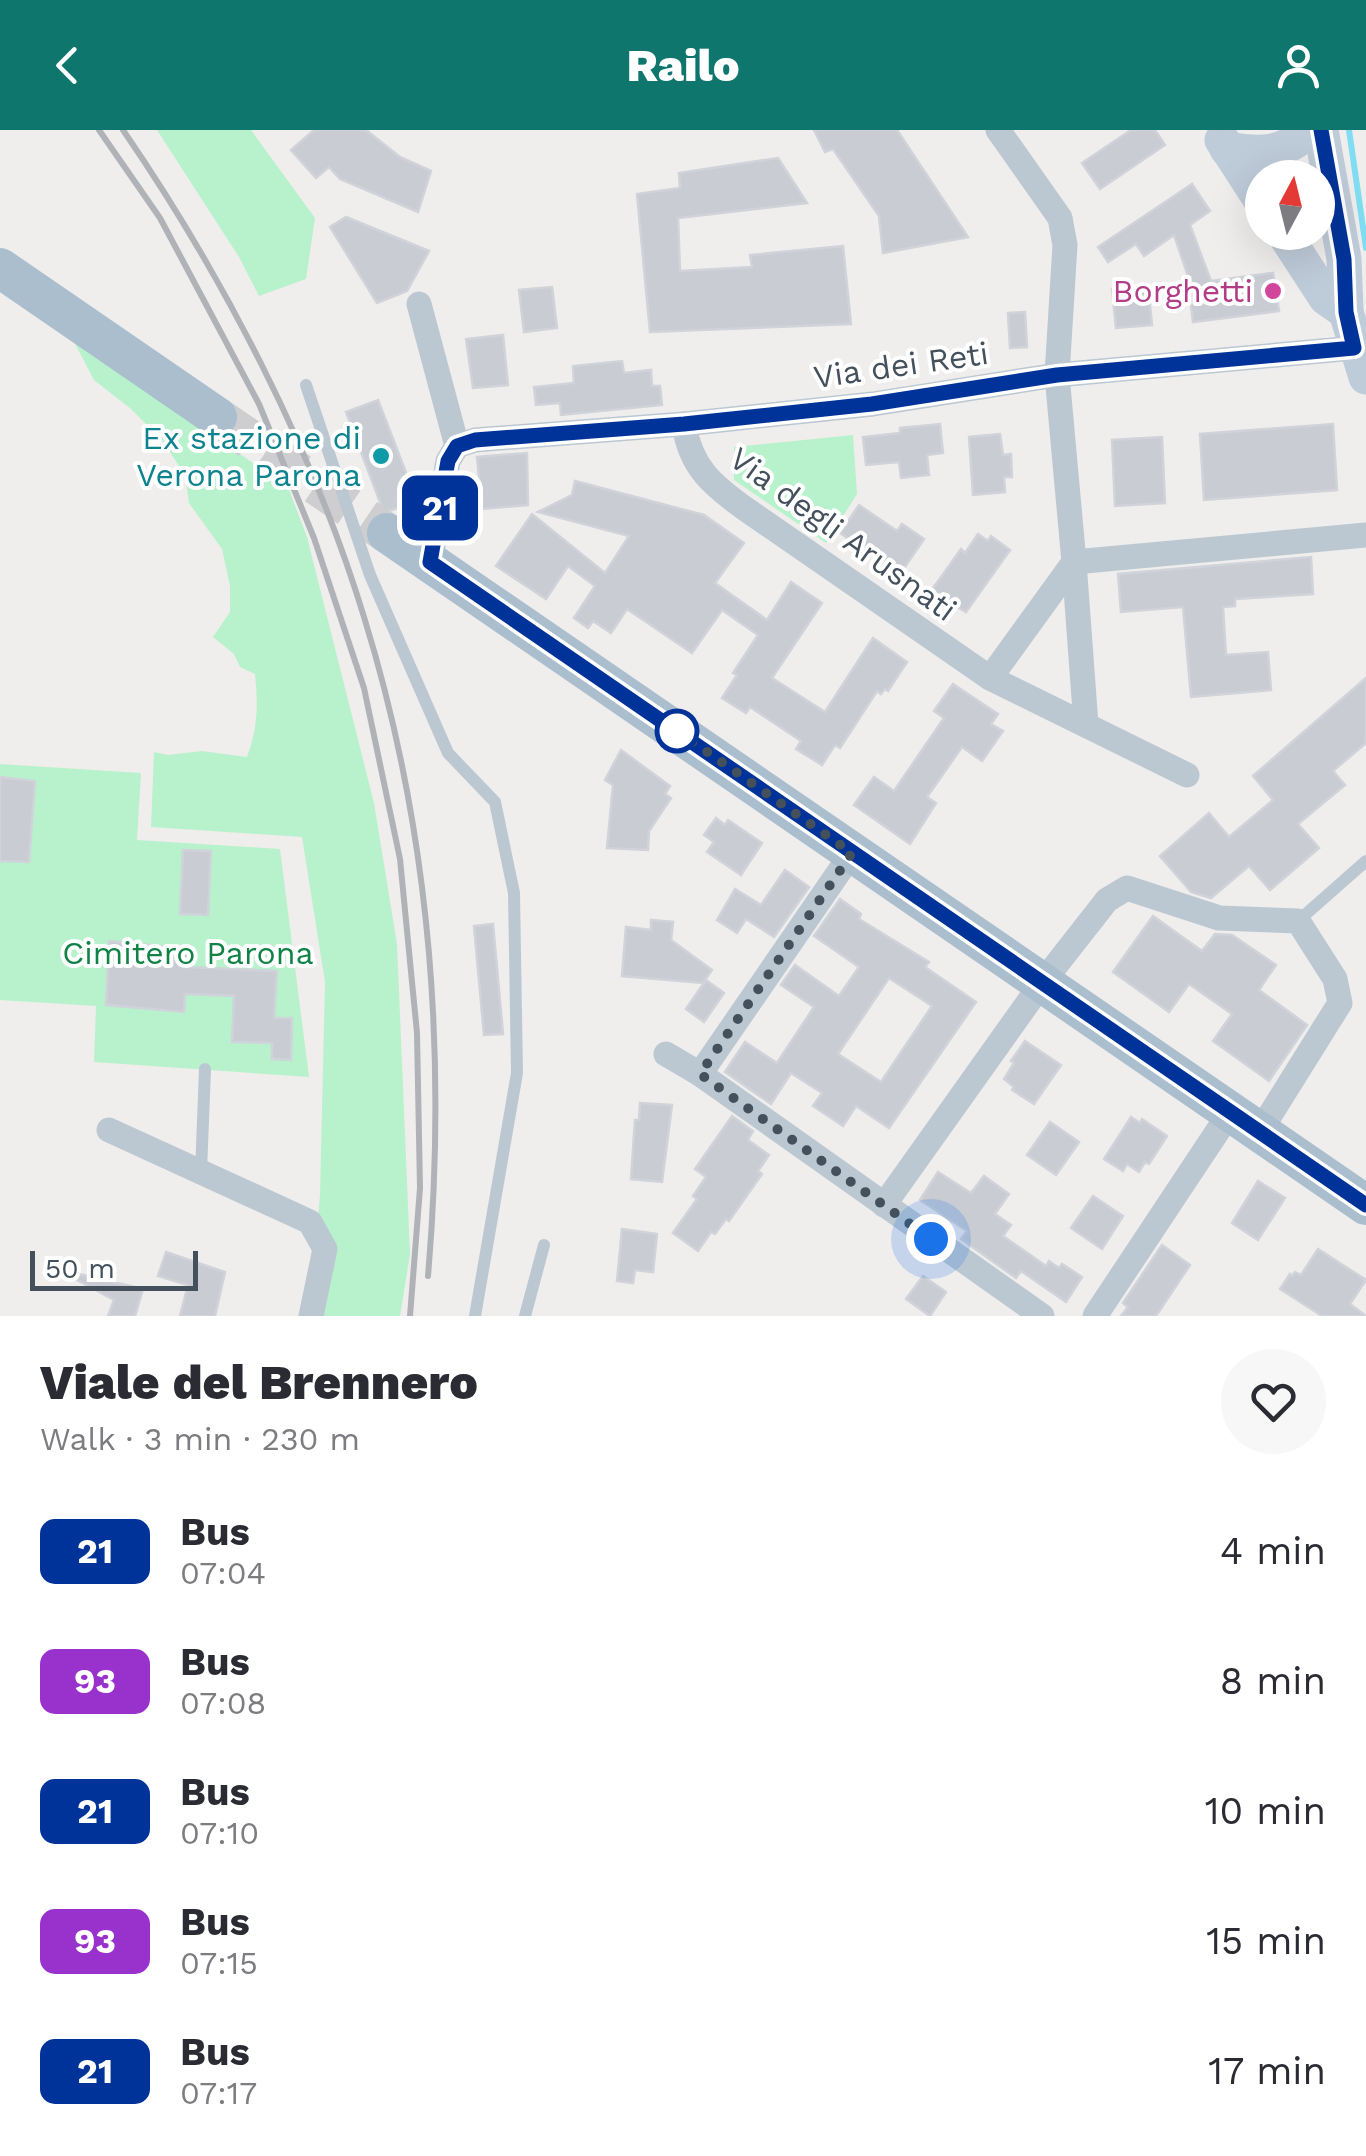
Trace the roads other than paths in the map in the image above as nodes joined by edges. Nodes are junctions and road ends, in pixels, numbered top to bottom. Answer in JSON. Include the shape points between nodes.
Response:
{"nodes":[{"id":1,"x":998,"y":130,"type":"edge"},
{"id":2,"x":1309,"y":130,"type":"edge"},
{"id":3,"x":1321,"y":130,"type":"edge"},
{"id":4,"x":1221,"y":139,"type":"edge"},
{"id":5,"x":1245,"y":176,"type":"edge"},
{"id":6,"x":1295,"y":250,"type":"edge"},
{"id":7,"x":0,"y":268,"type":"edge"},
{"id":8,"x":419,"y":304,"type":"dead end"},
{"id":9,"x":1346,"y":312,"type":"junction"},
{"id":10,"x":1360,"y":362,"type":"edge"},
{"id":11,"x":1057,"y":375,"type":"junction"},
{"id":12,"x":306,"y":385,"type":"dead end"},
{"id":13,"x":217,"y":417,"type":"tunnel mouth"},
{"id":14,"x":684,"y":424,"type":"junction"},
{"id":15,"x":457,"y":446,"type":"junction"},
{"id":16,"x":387,"y":533,"type":"tunnel mouth"},
{"id":17,"x":1366,"y":534,"type":"edge"},
{"id":18,"x":430,"y":562,"type":"junction"},
{"id":19,"x":1074,"y":562,"type":"junction"},
{"id":20,"x":990,"y":678,"type":"junction"},
{"id":21,"x":1086,"y":725,"type":"junction"},
{"id":22,"x":1187,"y":774,"type":"dead end"},
{"id":23,"x":852,"y":853,"type":"junction"},
{"id":24,"x":1366,"y":861,"type":"edge"},
{"id":25,"x":1298,"y":921,"type":"junction"},
{"id":26,"x":1042,"y":983,"type":"junction"},
{"id":27,"x":666,"y":1054,"type":"dead end"},
{"id":28,"x":205,"y":1069,"type":"dead end"},
{"id":29,"x":700,"y":1074,"type":"junction"},
{"id":30,"x":1245,"y":1121,"type":"junction"},
{"id":31,"x":108,"y":1130,"type":"dead end"},
{"id":32,"x":201,"y":1172,"type":"junction"},
{"id":33,"x":884,"y":1205,"type":"junction"},
{"id":34,"x":1366,"y":1205,"type":"edge"},
{"id":35,"x":544,"y":1245,"type":"dead end"},
{"id":36,"x":311,"y":1316,"type":"edge"},
{"id":37,"x":475,"y":1316,"type":"edge"},
{"id":38,"x":525,"y":1316,"type":"edge"},
{"id":39,"x":1042,"y":1316,"type":"edge"},
{"id":40,"x":1095,"y":1316,"type":"edge"}],
"edges":[{"from":1,"to":11,"type":"street","via":[[1060,218],[1065,244]]},
{"from":2,"to":4,"type":"street","via":[[1282,151],[1258,154]]},
{"from":3,"to":9,"type":"street","via":[[1344,259]]},
{"from":4,"to":5,"type":"street"},
{"from":6,"to":9,"type":"street","via":[[1326,298]]},
{"from":7,"to":13,"type":"main road"},
{"from":8,"to":15,"type":"street"},
{"from":9,"to":10,"type":"street"},
{"from":10,"to":11,"type":"street","name":"Via dei Reti"},
{"from":11,"to":14,"type":"street","name":"Via dei Reti"},
{"from":11,"to":19,"type":"street"},
{"from":12,"to":37,"type":"lane","via":[[370,576],[448,753],[494,802],[514,893],[517,1073]]},
{"from":14,"to":15,"type":"street","name":"Via dei Reti"},
{"from":14,"to":20,"type":"street","name":"Via degli Arusnati","via":[[686,444],[716,488]]},
{"from":15,"to":18,"type":"street","via":[[448,461]]},
{"from":16,"to":18,"type":"main road"},
{"from":17,"to":19,"type":"street"},
{"from":18,"to":23,"type":"main road"},
{"from":19,"to":20,"type":"street"},
{"from":19,"to":21,"type":"street"},
{"from":20,"to":21,"type":"street","name":"Via degli Arusnati"},
{"from":21,"to":22,"type":"street","name":"Via degli Arusnati"},
{"from":23,"to":26,"type":"main road"},
{"from":23,"to":29,"type":"street"},
{"from":24,"to":25,"type":"lane"},
{"from":25,"to":26,"type":"street","via":[[1219,918],[1127,888],[1107,900]]},
{"from":25,"to":30,"type":"street","via":[[1335,979],[1340,1004]]},
{"from":26,"to":30,"type":"main road"},
{"from":26,"to":33,"type":"street"},
{"from":27,"to":29,"type":"street"},
{"from":28,"to":32,"type":"lane"},
{"from":29,"to":33,"type":"street"},
{"from":30,"to":34,"type":"main road"},
{"from":30,"to":40,"type":"street"},
{"from":31,"to":32,"type":"street"},
{"from":32,"to":36,"type":"street","via":[[310,1222],[325,1249]]},
{"from":33,"to":39,"type":"street"},
{"from":35,"to":38,"type":"lane"}]}
